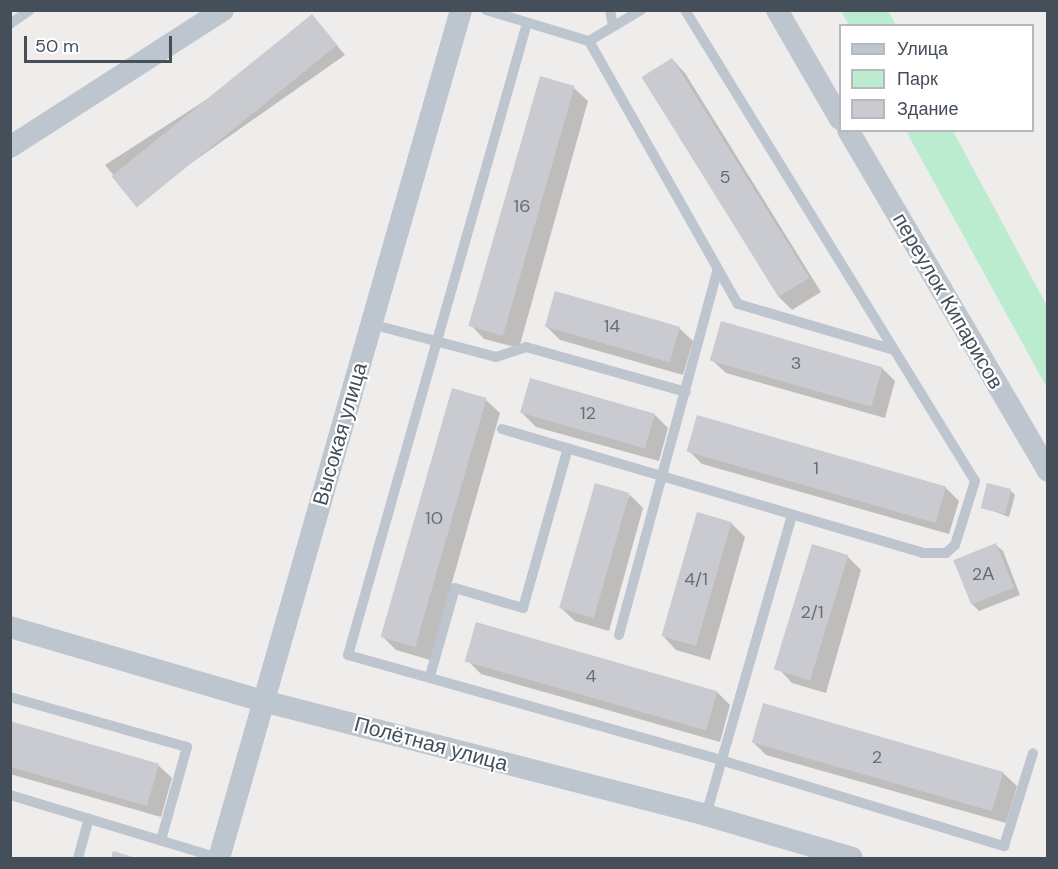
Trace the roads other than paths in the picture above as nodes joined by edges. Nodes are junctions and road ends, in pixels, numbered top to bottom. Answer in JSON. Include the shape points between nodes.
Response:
{"nodes":[{"id":1,"x":30,"y":10,"type":"edge"},
{"id":2,"x":223,"y":10,"type":"edge"},
{"id":3,"x":460,"y":10,"type":"edge"},
{"id":4,"x":486,"y":10,"type":"edge"},
{"id":5,"x":610,"y":10,"type":"edge"},
{"id":6,"x":641,"y":10,"type":"edge"},
{"id":7,"x":685,"y":10,"type":"edge"},
{"id":8,"x":777,"y":10,"type":"edge"},
{"id":9,"x":526,"y":23,"type":"junction"},
{"id":10,"x":10,"y":24,"type":"edge"},
{"id":11,"x":613,"y":27,"type":"junction"},
{"id":12,"x":590,"y":41,"type":"junction"},
{"id":13,"x":839,"y":116,"type":"edge"},
{"id":14,"x":849,"y":132,"type":"edge"},
{"id":15,"x":10,"y":147,"type":"edge"},
{"id":16,"x":718,"y":269,"type":"junction"},
{"id":17,"x":371,"y":324,"type":"junction"},
{"id":18,"x":435,"y":342,"type":"junction"},
{"id":19,"x":891,"y":348,"type":"junction"},
{"id":20,"x":686,"y":392,"type":"junction"},
{"id":21,"x":502,"y":429,"type":"dead end"},
{"id":22,"x":568,"y":448,"type":"junction"},
{"id":23,"x":1047,"y":471,"type":"edge"},
{"id":24,"x":662,"y":476,"type":"junction"},
{"id":25,"x":792,"y":515,"type":"junction"},
{"id":26,"x":10,"y":627,"type":"edge"},
{"id":27,"x":620,"y":635,"type":"dead end"},
{"id":28,"x":430,"y":676,"type":"junction"},
{"id":29,"x":10,"y":698,"type":"edge"},
{"id":30,"x":263,"y":701,"type":"junction"},
{"id":31,"x":1033,"y":753,"type":"dead end"},
{"id":32,"x":724,"y":761,"type":"junction"},
{"id":33,"x":10,"y":795,"type":"edge"},
{"id":34,"x":706,"y":815,"type":"junction"},
{"id":35,"x":89,"y":819,"type":"junction"},
{"id":36,"x":161,"y":840,"type":"junction"},
{"id":37,"x":78,"y":858,"type":"edge"},
{"id":38,"x":219,"y":858,"type":"edge"},
{"id":39,"x":852,"y":858,"type":"edge"}],
"edges":[{"from":1,"to":10,"type":"lane"},
{"from":2,"to":15,"type":"street"},
{"from":3,"to":17,"type":"street","name":"Высокая улица"},
{"from":4,"to":9,"type":"lane"},
{"from":5,"to":11,"type":"lane"},
{"from":6,"to":11,"type":"lane"},
{"from":7,"to":19,"type":"lane"},
{"from":8,"to":13,"type":"street"},
{"from":9,"to":12,"type":"lane"},
{"from":9,"to":18,"type":"lane"},
{"from":11,"to":12,"type":"lane"},
{"from":12,"to":16,"type":"lane"},
{"from":14,"to":23,"type":"street","name":"переулок Кипарисов"},
{"from":16,"to":19,"type":"lane","via":[[738,304]]},
{"from":16,"to":20,"type":"lane"},
{"from":17,"to":18,"type":"lane"},
{"from":17,"to":30,"type":"street","name":"Высокая улица"},
{"from":18,"to":20,"type":"lane","via":[[496,357],[526,347]]},
{"from":18,"to":28,"type":"lane","via":[[348,655]]},
{"from":19,"to":25,"type":"lane","via":[[975,481],[955,546],[946,553],[922,553]]},
{"from":20,"to":24,"type":"lane"},
{"from":21,"to":22,"type":"lane"},
{"from":22,"to":24,"type":"lane"},
{"from":22,"to":28,"type":"lane","via":[[523,608],[455,588]]},
{"from":24,"to":25,"type":"lane"},
{"from":24,"to":27,"type":"lane"},
{"from":25,"to":32,"type":"lane"},
{"from":26,"to":30,"type":"street","name":"Полётная улица"},
{"from":28,"to":32,"type":"lane"},
{"from":29,"to":36,"type":"lane","via":[[187,747]]},
{"from":30,"to":34,"type":"street","name":"Полётная улица"},
{"from":30,"to":38,"type":"street","name":"Высокая улица"},
{"from":31,"to":32,"type":"lane","via":[[1004,846]]},
{"from":32,"to":34,"type":"lane"},
{"from":33,"to":35,"type":"lane"},
{"from":34,"to":39,"type":"street","name":"Полётная улица"},
{"from":35,"to":36,"type":"lane"},
{"from":35,"to":37,"type":"lane"},
{"from":36,"to":38,"type":"lane"}]}
